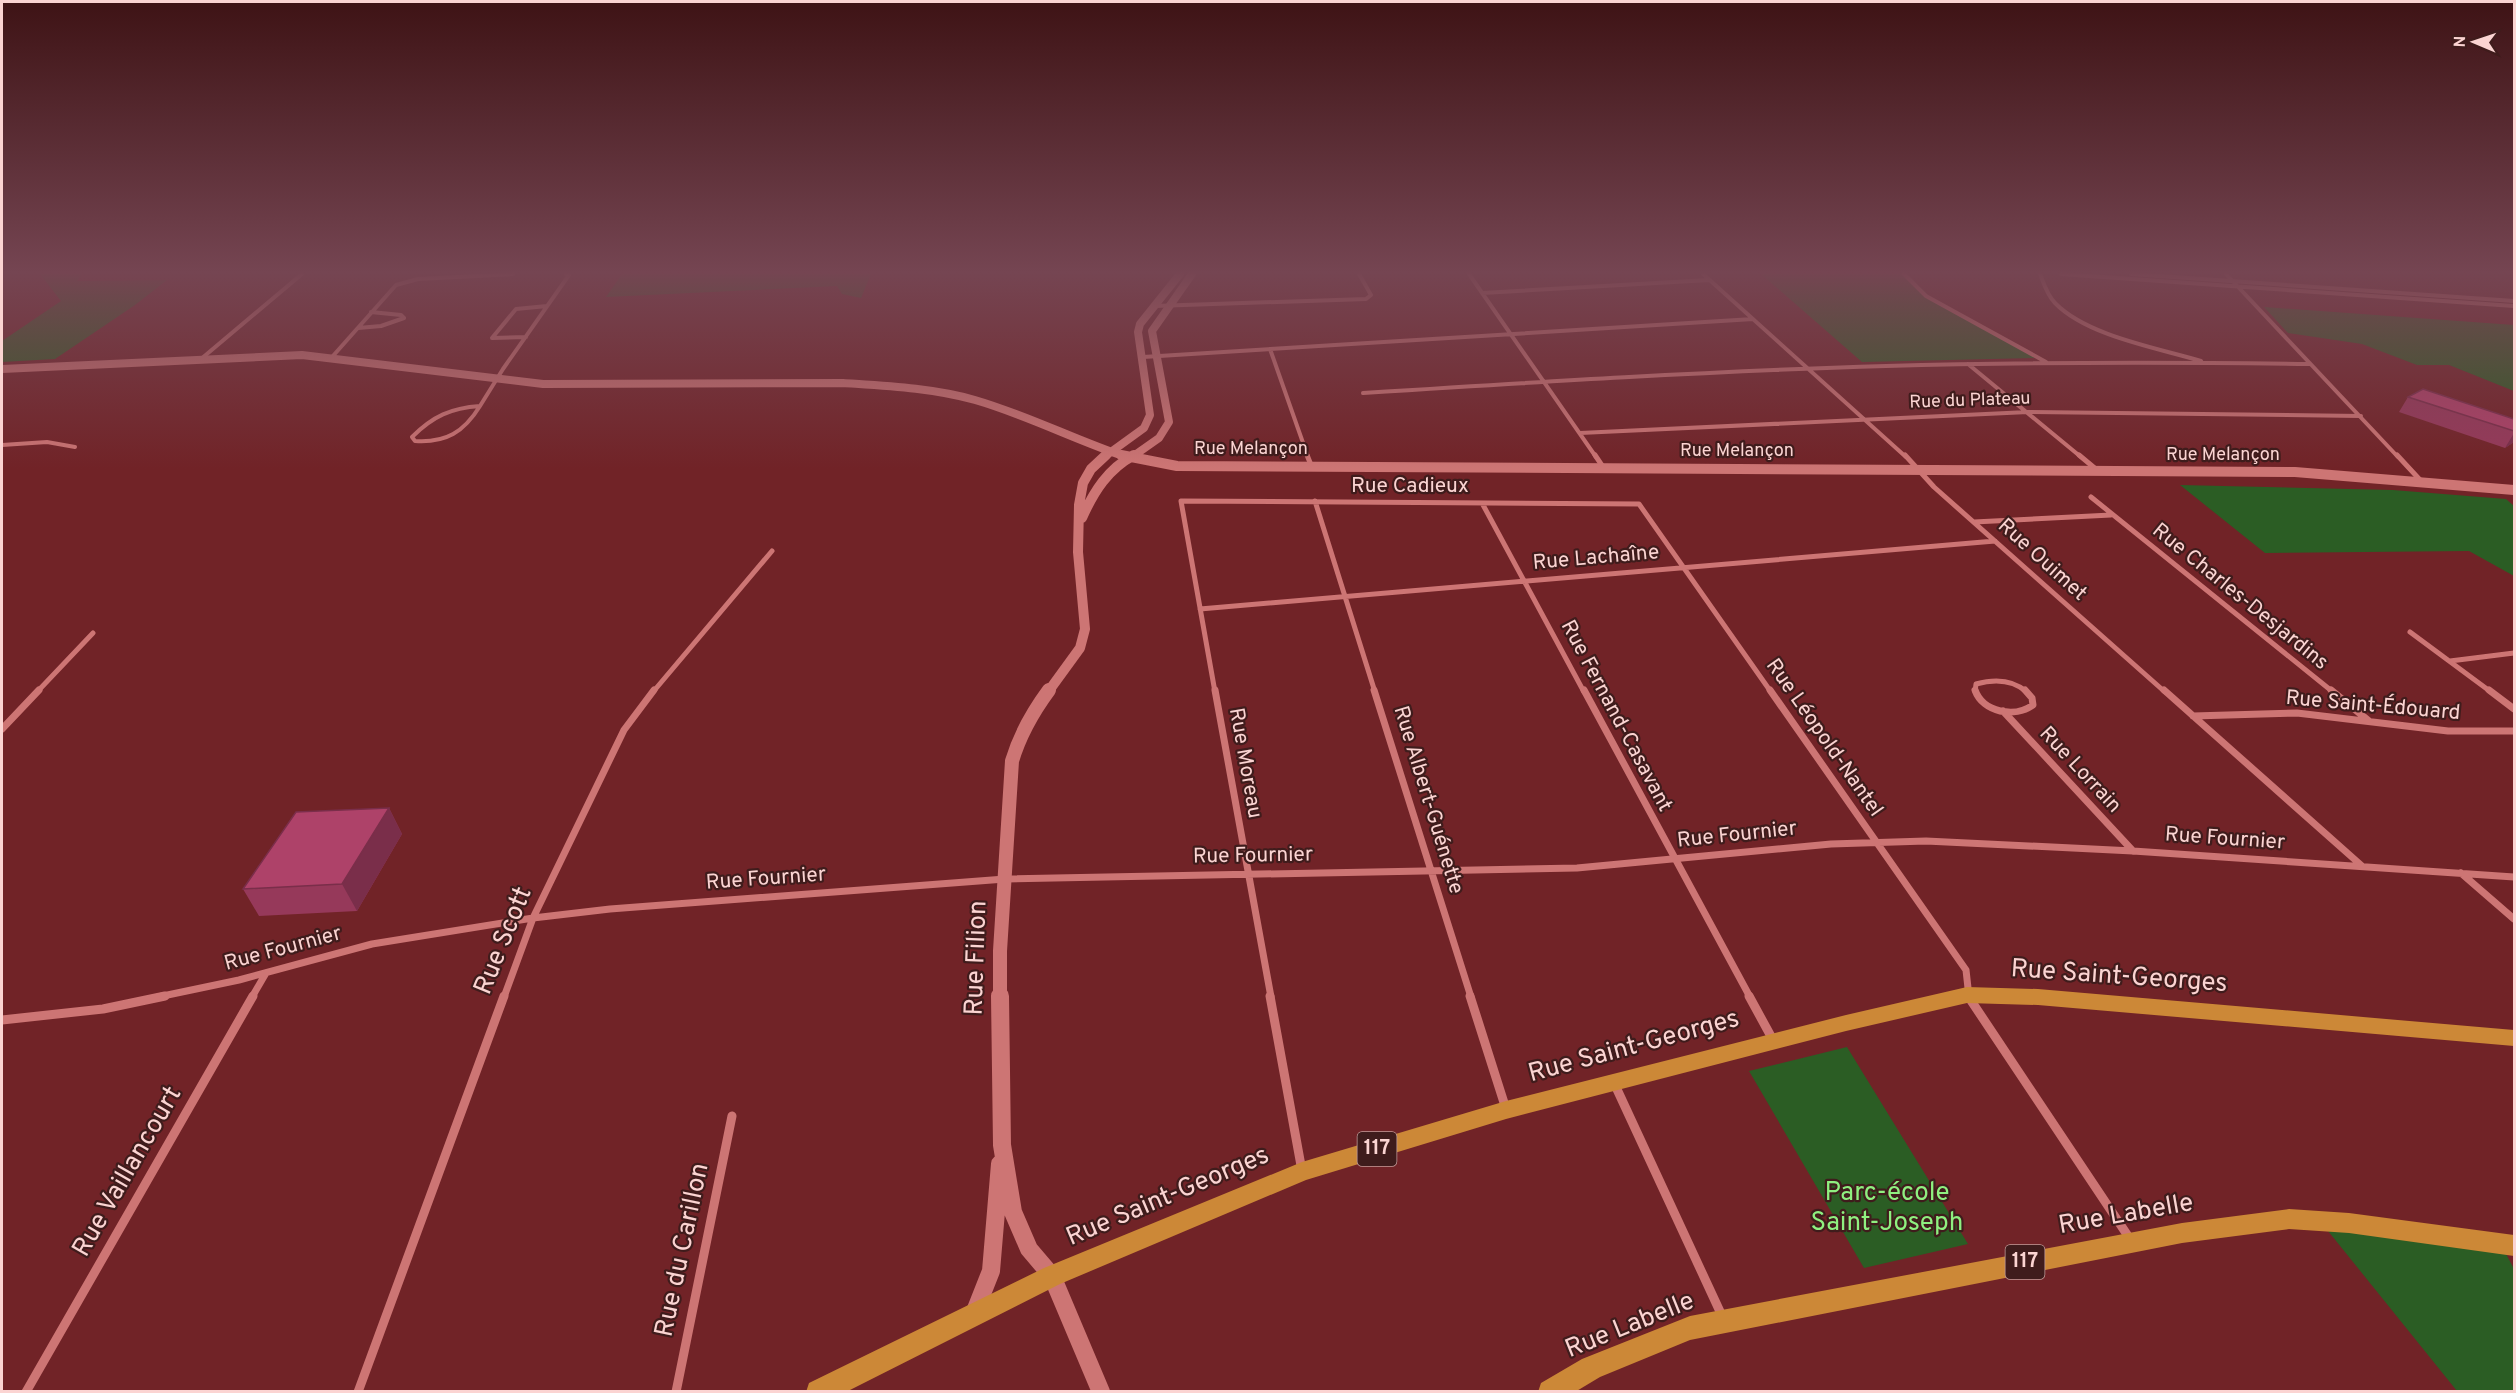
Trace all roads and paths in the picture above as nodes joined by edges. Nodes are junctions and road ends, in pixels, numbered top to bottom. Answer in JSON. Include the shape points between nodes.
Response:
{"nodes":[{"id":1,"x":225,"y":339,"type":"edge"},
{"id":2,"x":348,"y":339,"type":"edge"},
{"id":3,"x":525,"y":339,"type":"edge"},
{"id":4,"x":1139,"y":339,"type":"edge"},
{"id":5,"x":1153,"y":339,"type":"edge"},
{"id":6,"x":1436,"y":339,"type":"edge"},
{"id":7,"x":1515,"y":339,"type":"edge"},
{"id":8,"x":1776,"y":339,"type":"edge"},
{"id":9,"x":2003,"y":339,"type":"edge"},
{"id":10,"x":2130,"y":339,"type":"edge"},
{"id":11,"x":2286,"y":339,"type":"edge"},
{"id":12,"x":1270,"y":350,"type":"junction"},
{"id":13,"x":332,"y":357,"type":"junction"},
{"id":14,"x":1143,"y":357,"type":"junction"},
{"id":15,"x":1156,"y":357,"type":"junction"},
{"id":16,"x":201,"y":359,"type":"junction"},
{"id":17,"x":2046,"y":363,"type":"junction"},
{"id":18,"x":2207,"y":363,"type":"junction"},
{"id":19,"x":1968,"y":364,"type":"junction"},
{"id":20,"x":2310,"y":364,"type":"junction"},
{"id":21,"x":1809,"y":368,"type":"junction"},
{"id":22,"x":2,"y":369,"type":"edge"},
{"id":23,"x":495,"y":381,"type":"junction"},
{"id":24,"x":1545,"y":382,"type":"junction"},
{"id":25,"x":1363,"y":393,"type":"dead end"},
{"id":26,"x":480,"y":406,"type":"junction"},
{"id":27,"x":2028,"y":412,"type":"junction"},
{"id":28,"x":2361,"y":416,"type":"junction"},
{"id":29,"x":1865,"y":418,"type":"junction"},
{"id":30,"x":1580,"y":432,"type":"junction"},
{"id":31,"x":2,"y":444,"type":"edge"},
{"id":32,"x":75,"y":447,"type":"dead end"},
{"id":33,"x":1109,"y":452,"type":"junction"},
{"id":34,"x":1131,"y":458,"type":"junction"},
{"id":35,"x":1311,"y":465,"type":"junction"},
{"id":36,"x":1603,"y":467,"type":"junction"},
{"id":37,"x":1918,"y":469,"type":"junction"},
{"id":38,"x":2097,"y":471,"type":"junction"},
{"id":39,"x":2421,"y":482,"type":"junction"},
{"id":40,"x":2514,"y":490,"type":"edge"},
{"id":41,"x":2091,"y":498,"type":"dead end"},
{"id":42,"x":1181,"y":501,"type":"joint"},
{"id":43,"x":1315,"y":501,"type":"junction"},
{"id":44,"x":1482,"y":503,"type":"junction"},
{"id":45,"x":1639,"y":504,"type":"joint"},
{"id":46,"x":2111,"y":514,"type":"junction"},
{"id":47,"x":1974,"y":522,"type":"junction"},
{"id":48,"x":1080,"y":524,"type":"junction"},
{"id":49,"x":1995,"y":541,"type":"junction"},
{"id":50,"x":772,"y":551,"type":"dead end"},
{"id":51,"x":1683,"y":568,"type":"junction"},
{"id":52,"x":1525,"y":581,"type":"junction"},
{"id":53,"x":1345,"y":596,"type":"junction"},
{"id":54,"x":1200,"y":609,"type":"junction"},
{"id":55,"x":2410,"y":632,"type":"dead end"},
{"id":56,"x":93,"y":633,"type":"dead end"},
{"id":57,"x":2514,"y":653,"type":"edge"},
{"id":58,"x":2450,"y":661,"type":"junction"},
{"id":59,"x":2514,"y":708,"type":"edge"},
{"id":60,"x":2003,"y":711,"type":"junction"},
{"id":61,"x":2193,"y":716,"type":"junction"},
{"id":62,"x":2369,"y":722,"type":"junction"},
{"id":63,"x":2,"y":729,"type":"edge"},
{"id":64,"x":2514,"y":731,"type":"edge"},
{"id":65,"x":1878,"y":843,"type":"junction"},
{"id":66,"x":2133,"y":851,"type":"junction"},
{"id":67,"x":1675,"y":859,"type":"junction"},
{"id":68,"x":2363,"y":866,"type":"junction"},
{"id":69,"x":1431,"y":870,"type":"junction"},
{"id":70,"x":2461,"y":873,"type":"junction"},
{"id":71,"x":1249,"y":874,"type":"junction"},
{"id":72,"x":2514,"y":877,"type":"edge"},
{"id":73,"x":1005,"y":879,"type":"junction"},
{"id":74,"x":532,"y":918,"type":"junction"},
{"id":75,"x":2514,"y":919,"type":"edge"},
{"id":76,"x":266,"y":973,"type":"junction"},
{"id":77,"x":1967,"y":995,"type":"junction"},
{"id":78,"x":2,"y":1020,"type":"edge"},
{"id":79,"x":2514,"y":1038,"type":"edge"},
{"id":80,"x":1773,"y":1041,"type":"junction"},
{"id":81,"x":1614,"y":1082,"type":"junction"},
{"id":82,"x":1506,"y":1110,"type":"junction"},
{"id":83,"x":732,"y":1116,"type":"dead end"},
{"id":84,"x":1002,"y":1145,"type":"junction"},
{"id":85,"x":1302,"y":1172,"type":"junction"},
{"id":86,"x":2132,"y":1242,"type":"junction"},
{"id":87,"x":2514,"y":1246,"type":"edge"},
{"id":88,"x":1052,"y":1276,"type":"junction"},
{"id":89,"x":974,"y":1314,"type":"junction"},
{"id":90,"x":1724,"y":1321,"type":"junction"},
{"id":91,"x":26,"y":1392,"type":"edge"},
{"id":92,"x":358,"y":1392,"type":"edge"},
{"id":93,"x":676,"y":1392,"type":"edge"},
{"id":94,"x":818,"y":1392,"type":"edge"},
{"id":95,"x":1101,"y":1392,"type":"edge"},
{"id":96,"x":1550,"y":1392,"type":"edge"}],
"edges":[{"from":1,"to":16,"type":"street"},
{"from":2,"to":13,"type":"street"},
{"from":3,"to":23,"type":"street"},
{"from":4,"to":14,"type":"street","name":"Rue Filion"},
{"from":5,"to":15,"type":"street","name":"Rue Filion"},
{"from":6,"to":12,"type":"street"},
{"from":7,"to":24,"type":"street"},
{"from":8,"to":21,"type":"street","name":"Rue Ouimet"},
{"from":9,"to":17,"type":"street"},
{"from":10,"to":18,"type":"street"},
{"from":11,"to":20,"type":"street"},
{"from":12,"to":15,"type":"street"},
{"from":12,"to":35,"type":"street"},
{"from":13,"to":16,"type":"street","name":"Rue Melançon"},
{"from":13,"to":23,"type":"street","name":"Rue Melançon"},
{"from":14,"to":15,"type":"street"},
{"from":14,"to":33,"type":"street","name":"Rue Filion","via":[[1150,415],[1144,428]]},
{"from":15,"to":34,"type":"street","name":"Rue Filion","via":[[1168,422],[1164,435]]},
{"from":16,"to":22,"type":"street","name":"Rue Melançon"},
{"from":17,"to":18,"type":"street"},
{"from":17,"to":19,"type":"street"},
{"from":18,"to":20,"type":"street"},
{"from":19,"to":21,"type":"street"},
{"from":19,"to":27,"type":"street"},
{"from":20,"to":28,"type":"street"},
{"from":21,"to":24,"type":"street"},
{"from":21,"to":29,"type":"street","name":"Rue Ouimet"},
{"from":23,"to":26,"type":"street"},
{"from":23,"to":33,"type":"street","name":"Rue Melançon","via":[[890,386],[991,405]]},
{"from":24,"to":25,"type":"street"},
{"from":24,"to":30,"type":"street"},
{"from":26,"to":26,"type":"street","via":[[456,434],[427,442],[412,437],[429,419],[462,407]]},
{"from":27,"to":28,"type":"street","name":"Rue du Plateau"},
{"from":27,"to":29,"type":"street","name":"Rue du Plateau"},
{"from":27,"to":38,"type":"street"},
{"from":28,"to":39,"type":"street"},
{"from":29,"to":30,"type":"street","name":"Rue du Plateau"},
{"from":29,"to":37,"type":"street","name":"Rue Ouimet"},
{"from":30,"to":36,"type":"street"},
{"from":31,"to":32,"type":"street","via":[[47,442]]},
{"from":33,"to":34,"type":"street","name":"Rue Melançon"},
{"from":33,"to":48,"type":"street","name":"Rue Filion","via":[[1083,483]]},
{"from":34,"to":35,"type":"street","name":"Rue Melançon","via":[[1177,466]]},
{"from":34,"to":48,"type":"street","name":"Rue Filion","via":[[1100,484]]},
{"from":35,"to":36,"type":"street","name":"Rue Melançon"},
{"from":36,"to":37,"type":"street","name":"Rue Melançon"},
{"from":37,"to":38,"type":"street","name":"Rue Melançon"},
{"from":37,"to":47,"type":"street","name":"Rue Ouimet"},
{"from":38,"to":39,"type":"street","name":"Rue Melançon","via":[[2295,472]]},
{"from":39,"to":40,"type":"street","name":"Rue Melançon"},
{"from":41,"to":46,"type":"street","name":"Rue Charles-Desjardins"},
{"from":42,"to":43,"type":"street","name":"Rue Cadieux"},
{"from":42,"to":54,"type":"street","name":"Rue Moreau"},
{"from":43,"to":44,"type":"street","name":"Rue Cadieux"},
{"from":43,"to":53,"type":"street","name":"Rue Albert-Guénette"},
{"from":44,"to":45,"type":"street","name":"Rue Cadieux"},
{"from":44,"to":52,"type":"street","name":"Rue Fernand-Casavant"},
{"from":45,"to":51,"type":"street","name":"Rue Léopold-Nantel"},
{"from":46,"to":47,"type":"street"},
{"from":46,"to":62,"type":"street","name":"Rue Charles-Desjardins"},
{"from":47,"to":49,"type":"street","name":"Rue Ouimet"},
{"from":48,"to":73,"type":"street","name":"Rue Filion","via":[[1078,552],[1085,629],[1080,648],[1019,737],[1012,761]]},
{"from":49,"to":51,"type":"street","name":"Rue Lachaîne"},
{"from":49,"to":61,"type":"street","name":"Rue Ouimet"},
{"from":50,"to":74,"type":"street","name":"Rue Scott","via":[[624,730]]},
{"from":51,"to":52,"type":"street","name":"Rue Lachaîne"},
{"from":51,"to":65,"type":"street","name":"Rue Léopold-Nantel"},
{"from":52,"to":53,"type":"street","name":"Rue Lachaîne"},
{"from":52,"to":67,"type":"street","name":"Rue Fernand-Casavant"},
{"from":53,"to":54,"type":"street","name":"Rue Lachaîne"},
{"from":53,"to":69,"type":"street","name":"Rue Albert-Guénette"},
{"from":54,"to":71,"type":"street","name":"Rue Moreau"},
{"from":55,"to":58,"type":"street"},
{"from":56,"to":63,"type":"street"},
{"from":57,"to":58,"type":"street"},
{"from":58,"to":59,"type":"street"},
{"from":60,"to":60,"type":"street","name":"Rue Lorrain","via":[[2022,712],[2033,705],[2033,700],[2024,690],[2007,682],[1989,680],[1976,684],[1978,698]]},
{"from":60,"to":66,"type":"street","name":"Rue Lorrain"},
{"from":61,"to":62,"type":"street","name":"Rue Saint-Édouard","via":[[2297,713]]},
{"from":61,"to":68,"type":"street","name":"Rue Ouimet"},
{"from":62,"to":64,"type":"street","name":"Rue Saint-Édouard","via":[[2448,731]]},
{"from":65,"to":66,"type":"street","name":"Rue Fournier","via":[[1926,841]]},
{"from":65,"to":67,"type":"street","name":"Rue Fournier"},
{"from":65,"to":77,"type":"street","name":"Rue Léopold-Nantel","via":[[1966,970]]},
{"from":66,"to":68,"type":"street","name":"Rue Fournier"},
{"from":67,"to":69,"type":"street","name":"Rue Fournier","via":[[1577,868]]},
{"from":67,"to":80,"type":"street","name":"Rue Fernand-Casavant"},
{"from":68,"to":70,"type":"street","name":"Rue Fournier"},
{"from":69,"to":71,"type":"street","name":"Rue Fournier"},
{"from":69,"to":82,"type":"street","name":"Rue Albert-Guénette"},
{"from":70,"to":72,"type":"street","name":"Rue Fournier"},
{"from":70,"to":75,"type":"street"},
{"from":71,"to":73,"type":"street","name":"Rue Fournier"},
{"from":71,"to":85,"type":"street","name":"Rue Moreau"},
{"from":73,"to":74,"type":"street","name":"Rue Fournier"},
{"from":73,"to":84,"type":"street","name":"Rue Filion","via":[[1000,951]]},
{"from":74,"to":76,"type":"street","name":"Rue Fournier","via":[[372,944]]},
{"from":74,"to":92,"type":"street","name":"Rue Scott"},
{"from":76,"to":78,"type":"street","name":"Rue Fournier","via":[[103,1009]]},
{"from":76,"to":91,"type":"street","name":"Rue Vaillancourt"},
{"from":77,"to":79,"type":"main road","name":"Rue Saint-Georges","number":"117","via":[[2038,997]]},
{"from":77,"to":80,"type":"main road","name":"Rue Saint-Georges","number":"117"},
{"from":77,"to":86,"type":"street"},
{"from":80,"to":81,"type":"main road","name":"Rue Saint-Georges","number":"117"},
{"from":81,"to":82,"type":"main road","name":"Rue Saint-Georges","number":"117"},
{"from":81,"to":90,"type":"street"},
{"from":82,"to":85,"type":"main road","name":"Rue Saint-Georges","number":"117"},
{"from":83,"to":93,"type":"street","name":"Rue du Carillon"},
{"from":84,"to":88,"type":"street","name":"Rue Filion","via":[[1012,1212],[1029,1249]]},
{"from":84,"to":89,"type":"street","via":[[991,1271]]},
{"from":85,"to":88,"type":"main road","name":"Rue Saint-Georges","number":"117"},
{"from":86,"to":87,"type":"main road","name":"Rue Labelle","number":"117","via":[[2289,1219],[2349,1223]]},
{"from":86,"to":90,"type":"main road","name":"Rue Labelle","number":"117"},
{"from":88,"to":89,"type":"main road","name":"Rue Saint-Georges","number":"117"},
{"from":88,"to":95,"type":"street","name":"Rue Filion"},
{"from":89,"to":94,"type":"main road","name":"Rue Saint-Georges","number":"117"},
{"from":90,"to":96,"type":"main road","name":"Rue Labelle","number":"117","via":[[1690,1328],[1657,1341],[1591,1368]]}]}
